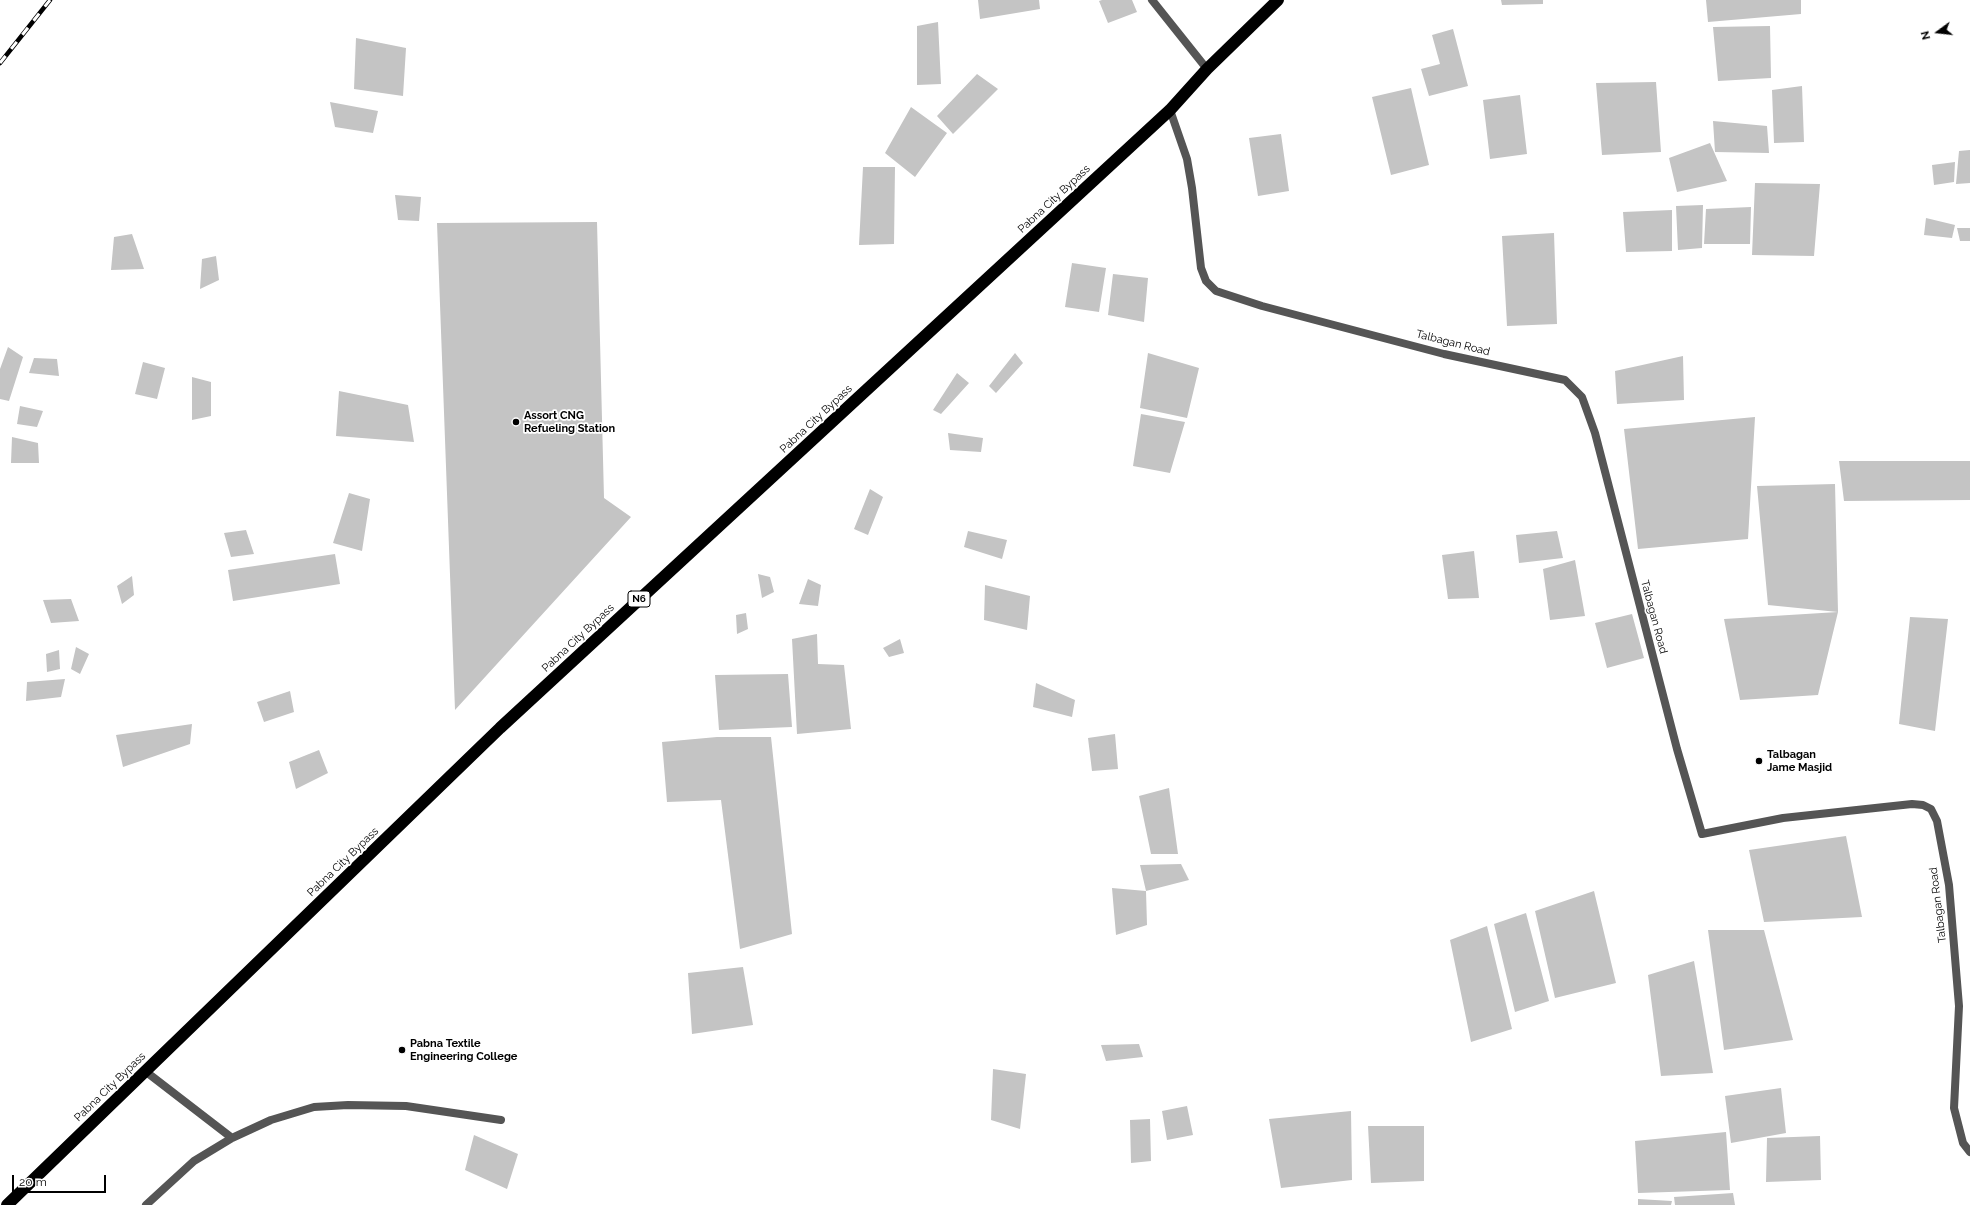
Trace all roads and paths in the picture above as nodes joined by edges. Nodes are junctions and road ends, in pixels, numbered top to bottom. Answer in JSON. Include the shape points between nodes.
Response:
{"nodes":[{"id":1,"x":1152,"y":0,"type":"edge"},
{"id":2,"x":1278,"y":0,"type":"edge"},
{"id":3,"x":1207,"y":69,"type":"junction"},
{"id":4,"x":1170,"y":110,"type":"junction"},
{"id":5,"x":145,"y":1071,"type":"junction"},
{"id":6,"x":500,"y":1120,"type":"dead end"},
{"id":7,"x":232,"y":1138,"type":"junction"},
{"id":8,"x":1970,"y":1152,"type":"edge"},
{"id":9,"x":7,"y":1205,"type":"edge"},
{"id":10,"x":146,"y":1205,"type":"edge"}],
"edges":[{"from":1,"to":3,"type":"street"},
{"from":2,"to":3,"type":"highway","name":"Pabna City Bypass","number":"N6"},
{"from":3,"to":4,"type":"highway","name":"Pabna City Bypass","number":"N6"},
{"from":4,"to":5,"type":"highway","name":"Pabna City Bypass","number":"N6","via":[[534,696]]},
{"from":4,"to":8,"type":"street","name":"Talbagan Road","via":[[1187,159],[1201,268],[1206,281],[1216,290],[1262,306],[1444,354],[1565,380],[1582,397],[1595,433],[1677,749],[1702,834],[1783,818],[1897,806],[1923,805],[1931,809],[1937,821],[1949,885],[1959,1006],[1954,1108],[1963,1143]]},
{"from":5,"to":7,"type":"street"},
{"from":5,"to":9,"type":"highway","name":"Pabna City Bypass","number":"N6"},
{"from":6,"to":7,"type":"street","via":[[406,1106],[348,1105],[321,1107],[272,1120]]},
{"from":7,"to":10,"type":"street","via":[[194,1161]]}]}
